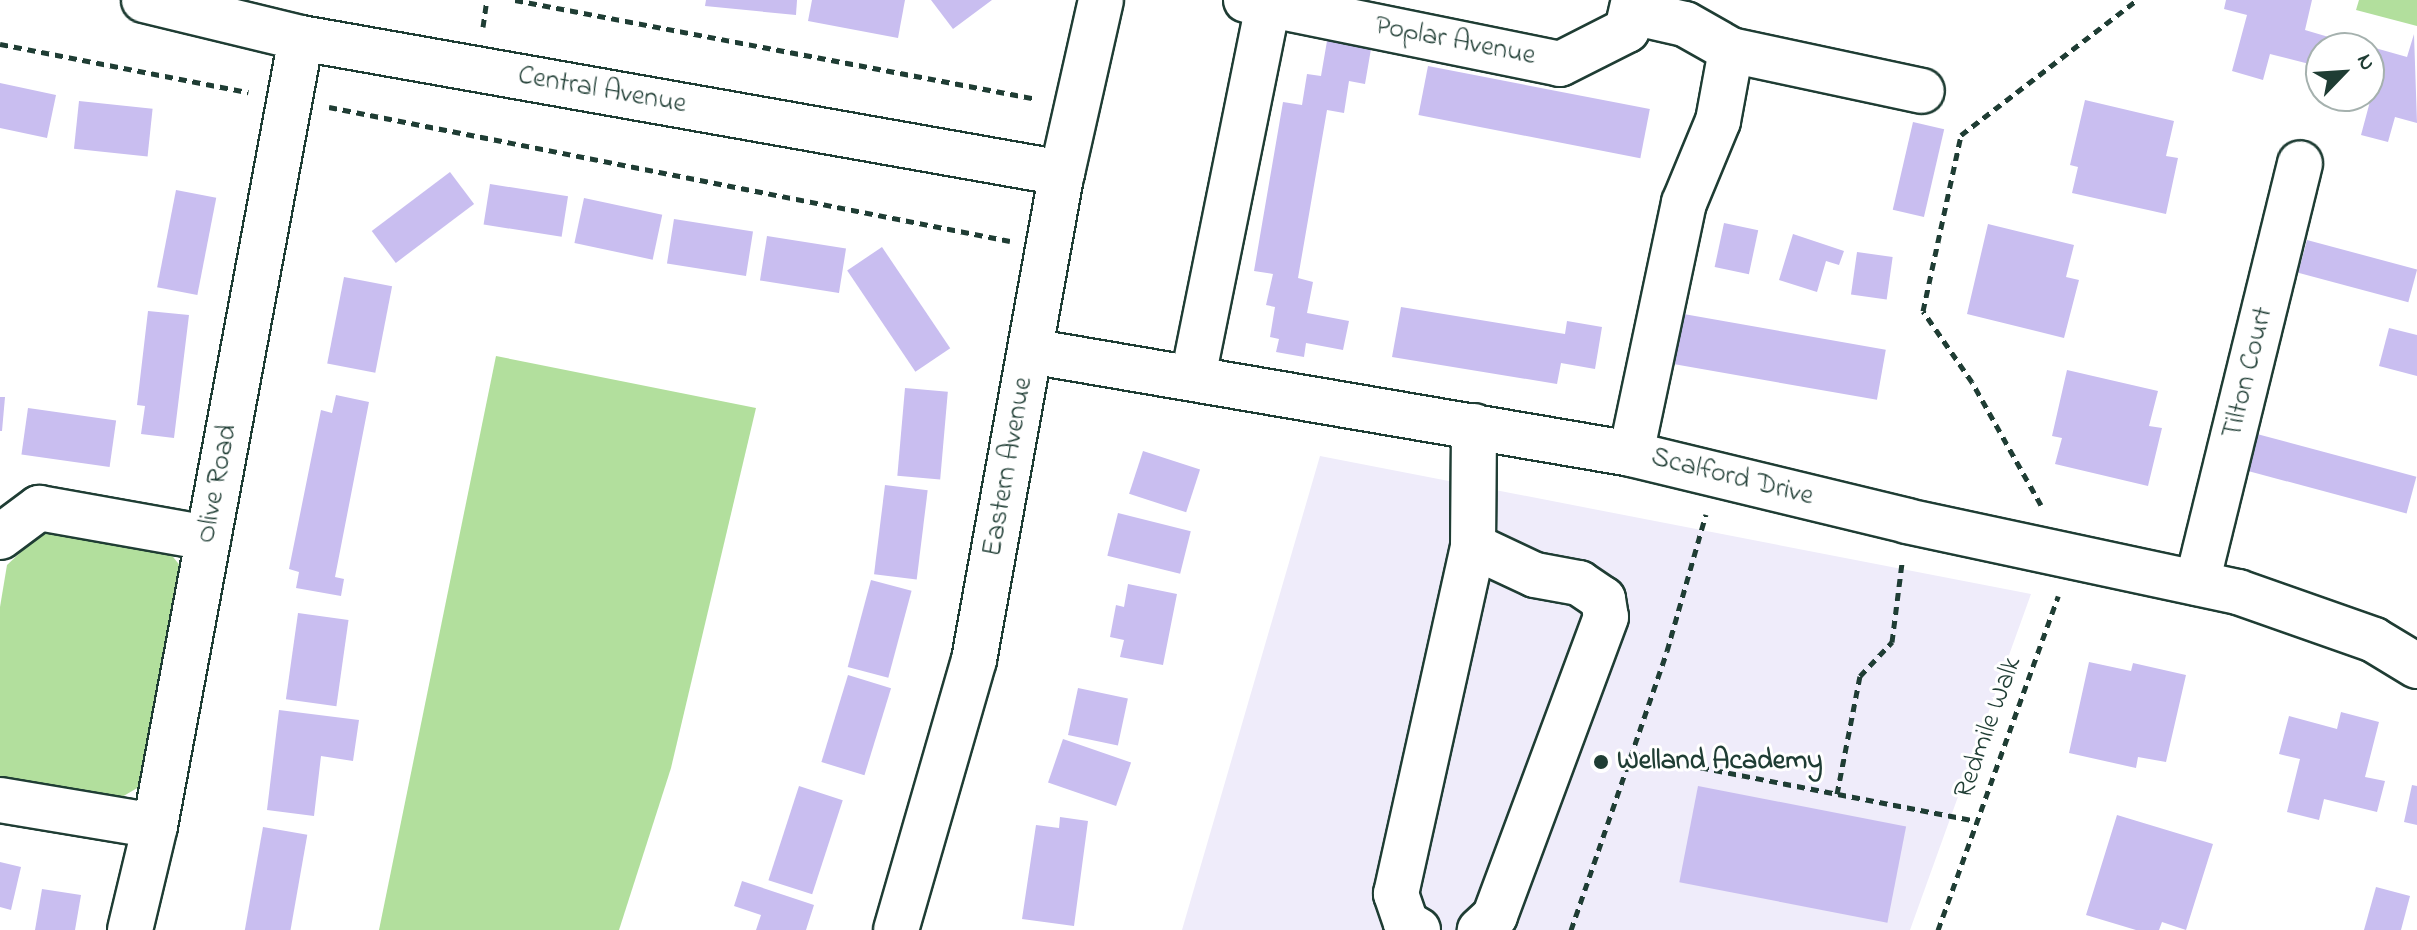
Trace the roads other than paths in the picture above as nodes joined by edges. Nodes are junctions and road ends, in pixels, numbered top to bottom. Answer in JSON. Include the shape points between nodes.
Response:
{"nodes":[{"id":1,"x":144,"y":0,"type":"edge"},
{"id":2,"x":1101,"y":0,"type":"edge"},
{"id":3,"x":1257,"y":2,"type":"edge"},
{"id":4,"x":1633,"y":6,"type":"edge"},
{"id":5,"x":301,"y":38,"type":"junction"},
{"id":6,"x":1731,"y":50,"type":"junction"},
{"id":7,"x":1922,"y":91,"type":"dead end"},
{"id":8,"x":2300,"y":163,"type":"dead end"},
{"id":9,"x":1062,"y":173,"type":"junction"},
{"id":10,"x":1030,"y":351,"type":"junction"},
{"id":11,"x":1193,"y":377,"type":"junction"},
{"id":12,"x":1474,"y":426,"type":"junction"},
{"id":13,"x":1631,"y":454,"type":"junction"},
{"id":14,"x":0,"y":537,"type":"edge"},
{"id":15,"x":208,"y":538,"type":"junction"},
{"id":16,"x":1473,"y":546,"type":"junction"},
{"id":17,"x":2197,"y":583,"type":"junction"},
{"id":18,"x":2417,"y":666,"type":"edge"},
{"id":19,"x":0,"y":800,"type":"edge"},
{"id":20,"x":155,"y":826,"type":"junction"},
{"id":21,"x":130,"y":930,"type":"edge"},
{"id":22,"x":896,"y":930,"type":"edge"},
{"id":23,"x":1418,"y":930,"type":"edge"},
{"id":24,"x":1480,"y":930,"type":"edge"}],
"edges":[{"from":1,"to":5,"type":"street","name":"Central Avenue"},
{"from":2,"to":9,"type":"street","name":"Eastern Avenue"},
{"from":3,"to":4,"type":"street","name":"Poplar Avenue","via":[[1560,64],[1627,30]]},
{"from":3,"to":11,"type":"street"},
{"from":4,"to":6,"type":"street","via":[[1685,24]]},
{"from":5,"to":9,"type":"street","name":"Central Avenue"},
{"from":5,"to":15,"type":"street","name":"Olive Road"},
{"from":6,"to":7,"type":"street"},
{"from":6,"to":13,"type":"street","via":[[1718,121],[1684,203]]},
{"from":8,"to":17,"type":"street","name":"Tilton Court"},
{"from":9,"to":10,"type":"street","name":"Eastern Avenue"},
{"from":10,"to":11,"type":"street","name":"Scalford Drive"},
{"from":10,"to":22,"type":"street","name":"Eastern Avenue","via":[[974,660]]},
{"from":11,"to":12,"type":"street","name":"Scalford Drive"},
{"from":12,"to":13,"type":"street","name":"Scalford Drive"},
{"from":12,"to":16,"type":"street"},
{"from":13,"to":17,"type":"street","name":"Scalford Drive"},
{"from":14,"to":15,"type":"street","via":[[39,508]]},
{"from":15,"to":20,"type":"street","name":"Olive Road"},
{"from":16,"to":23,"type":"street","via":[[1396,894],[1406,923]]},
{"from":16,"to":24,"type":"street","via":[[1535,575],[1579,583],[1603,599],[1606,617],[1495,916]]},
{"from":17,"to":18,"type":"street","name":"Scalford Drive","via":[[2374,640]]},
{"from":19,"to":20,"type":"street"},
{"from":20,"to":21,"type":"street","name":"Olive Road"}]}
